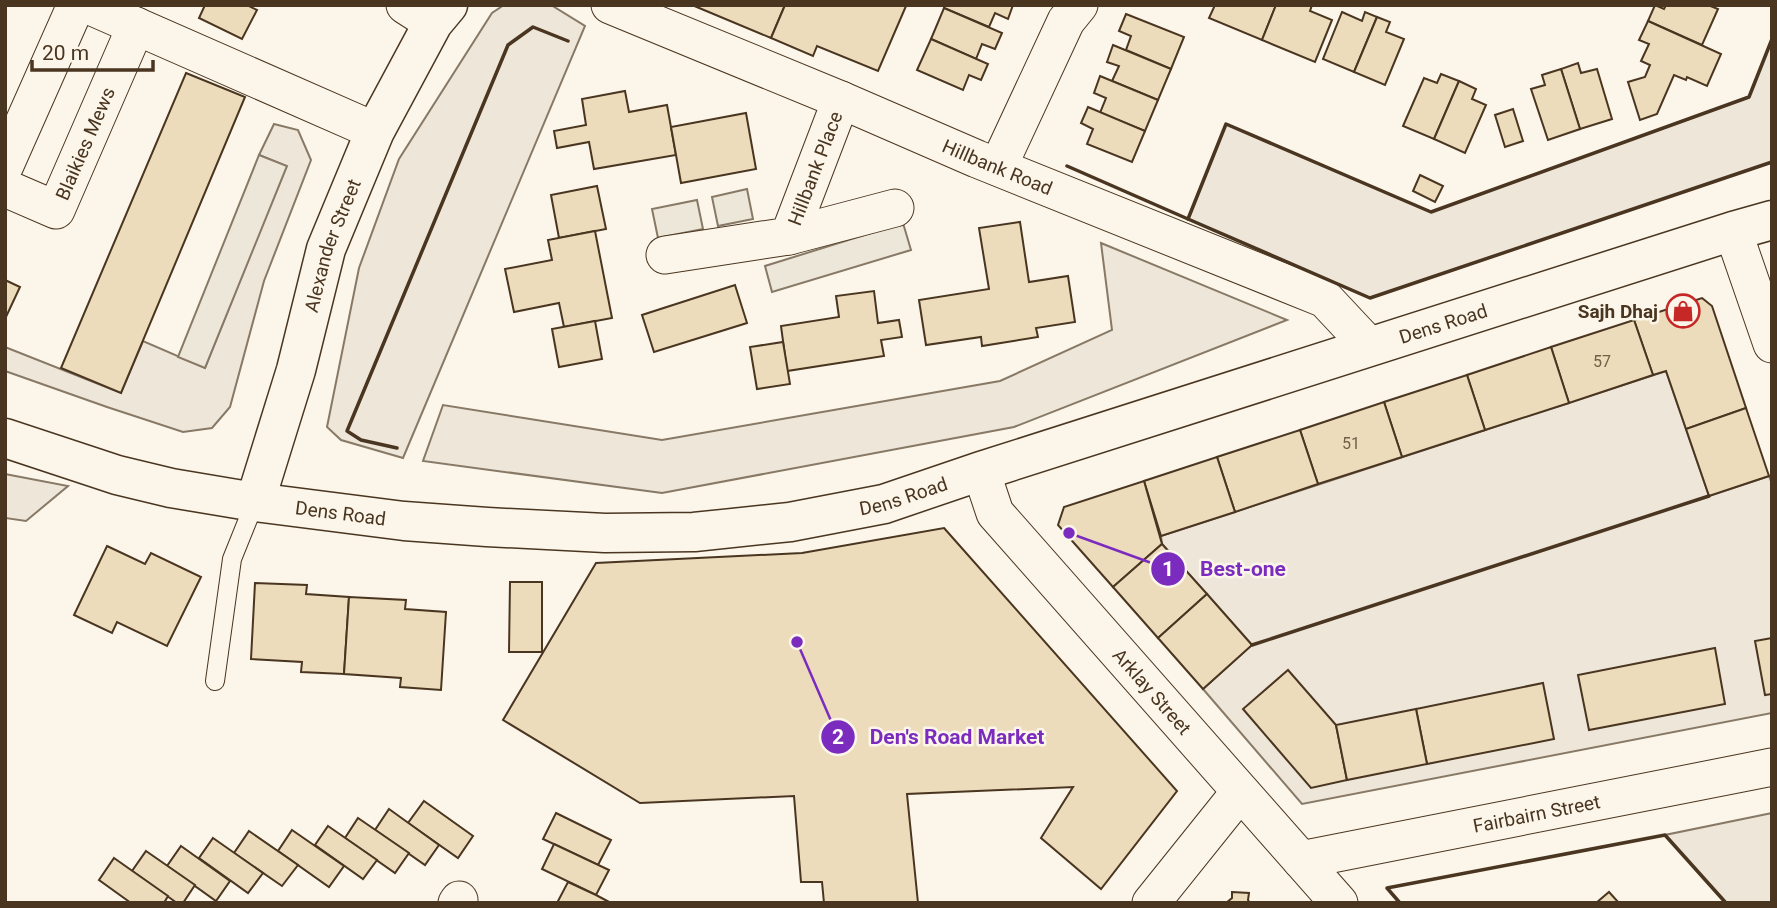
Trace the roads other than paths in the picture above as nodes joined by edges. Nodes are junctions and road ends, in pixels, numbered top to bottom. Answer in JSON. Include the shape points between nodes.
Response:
{"nodes":[{"id":1,"x":76,"y":5,"type":"edge"},
{"id":2,"x":88,"y":5,"type":"edge"},
{"id":3,"x":610,"y":5,"type":"edge"},
{"id":4,"x":1079,"y":5,"type":"edge"},
{"id":5,"x":429,"y":11,"type":"edge"},
{"id":6,"x":136,"y":26,"type":"junction"},
{"id":7,"x":841,"y":100,"type":"junction"},
{"id":8,"x":375,"y":131,"type":"junction"},
{"id":9,"x":5,"y":166,"type":"edge"},
{"id":10,"x":998,"y":167,"type":"junction"},
{"id":11,"x":5,"y":188,"type":"edge"},
{"id":12,"x":895,"y":208,"type":"dead end"},
{"id":13,"x":1772,"y":220,"type":"edge"},
{"id":14,"x":1733,"y":231,"type":"junction"},
{"id":15,"x":789,"y":236,"type":"junction"},
{"id":16,"x":665,"y":255,"type":"dead end"},
{"id":17,"x":1772,"y":344,"type":"edge"},
{"id":18,"x":1369,"y":346,"type":"junction"},
{"id":19,"x":5,"y":438,"type":"edge"},
{"id":20,"x":981,"y":471,"type":"junction"},
{"id":21,"x":255,"y":502,"type":"junction"},
{"id":22,"x":215,"y":681,"type":"dead end"},
{"id":23,"x":1772,"y":767,"type":"edge"},
{"id":24,"x":1240,"y":792,"type":"junction"},
{"id":25,"x":1301,"y":860,"type":"junction"},
{"id":26,"x":1151,"y":903,"type":"edge"},
{"id":27,"x":1339,"y":903,"type":"edge"}],
"edges":[{"from":1,"to":9,"type":"street"},
{"from":2,"to":6,"type":"street"},
{"from":3,"to":7,"type":"street","name":"Hillbank Road"},
{"from":4,"to":10,"type":"street","via":[[1066,20]]},
{"from":5,"to":8,"type":"main road","name":"Alexander Street"},
{"from":6,"to":8,"type":"street"},
{"from":6,"to":11,"type":"street","name":"Blaikies Mews","via":[[56,210]]},
{"from":7,"to":10,"type":"street","name":"Hillbank Road"},
{"from":7,"to":15,"type":"street","name":"Hillbank Place"},
{"from":8,"to":21,"type":"main road","name":"Alexander Street","via":[[326,249],[296,370]]},
{"from":10,"to":18,"type":"street","name":"Hillbank Road","via":[[1325,299]]},
{"from":12,"to":15,"type":"street","name":"Hillbank Place"},
{"from":13,"to":14,"type":"main road","name":"Dens Road"},
{"from":14,"to":17,"type":"street"},
{"from":14,"to":18,"type":"main road","name":"Dens Road"},
{"from":15,"to":16,"type":"street","name":"Hillbank Place"},
{"from":18,"to":20,"type":"main road","name":"Dens Road"},
{"from":19,"to":21,"type":"main road","name":"Dens Road","via":[[117,475]]},
{"from":20,"to":21,"type":"main road","name":"Dens Road","via":[[884,504],[790,522],[694,532],[487,527]]},
{"from":20,"to":24,"type":"street","name":"Arklay Street","via":[[995,513]]},
{"from":21,"to":22,"type":"lane","via":[[232,559]]},
{"from":23,"to":25,"type":"street","name":"Fairbairn Street"},
{"from":24,"to":25,"type":"street","name":"Arklay Street"},
{"from":24,"to":26,"type":"street"},
{"from":25,"to":27,"type":"street","name":"Arklay Street"}]}
